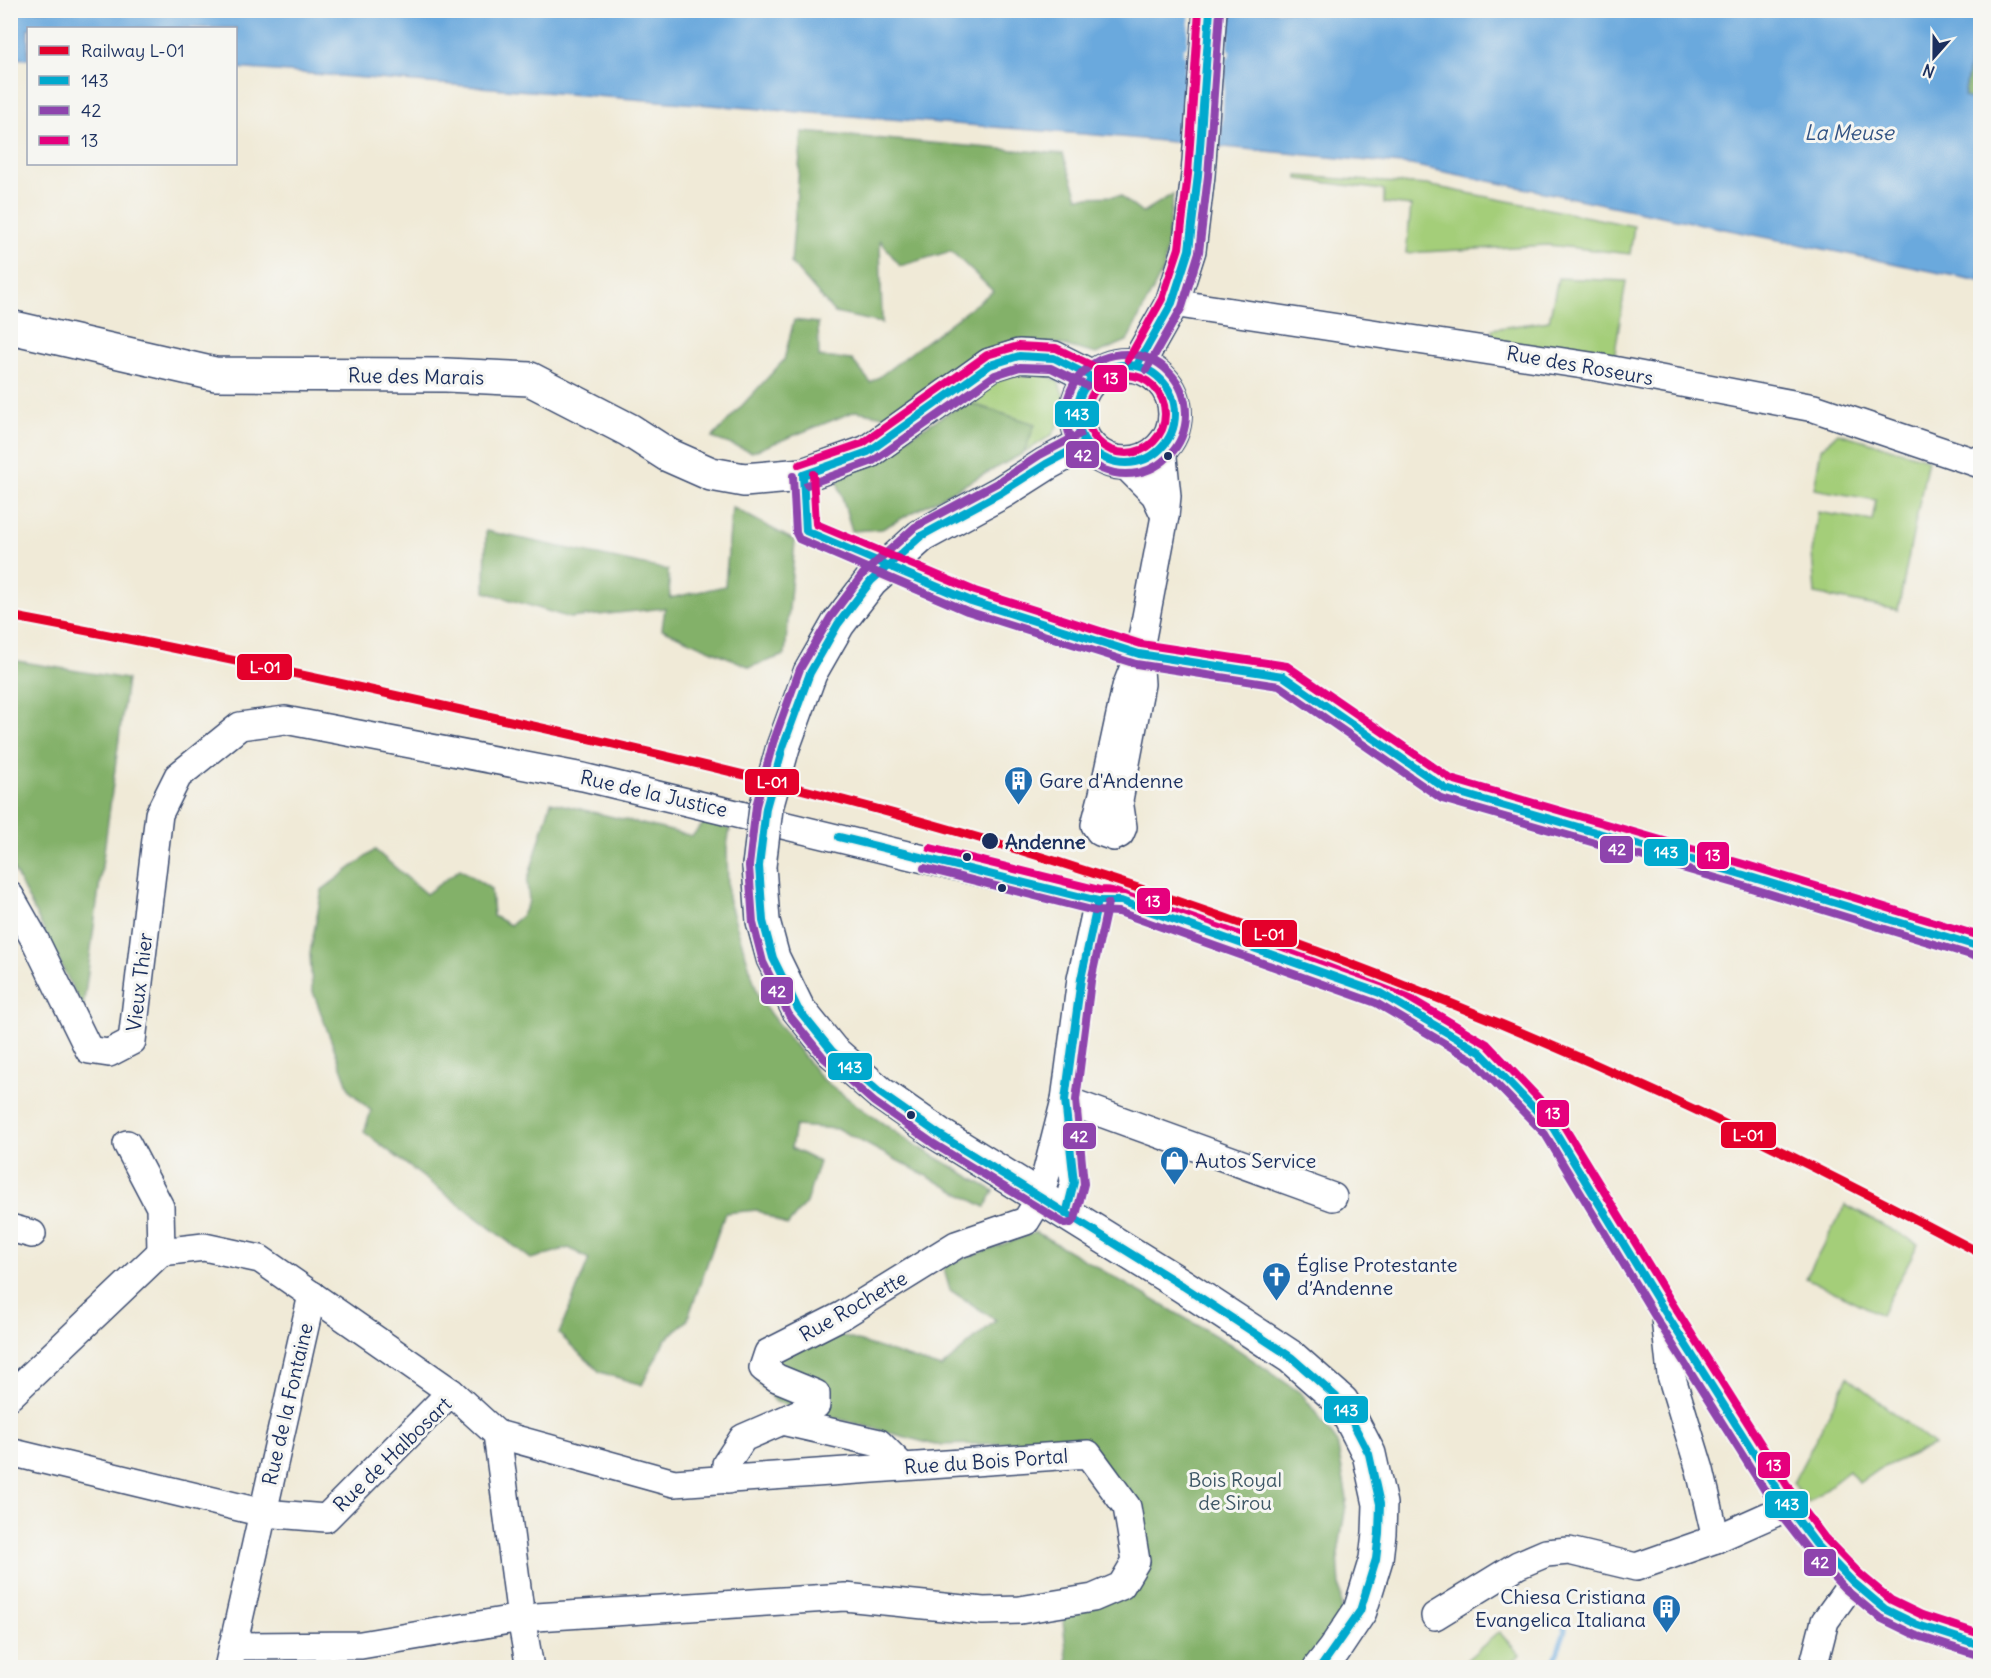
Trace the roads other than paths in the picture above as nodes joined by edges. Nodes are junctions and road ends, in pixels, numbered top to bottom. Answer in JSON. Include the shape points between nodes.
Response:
{"nodes":[{"id":1,"x":1210,"y":10,"type":"edge"},
{"id":2,"x":1172,"y":303,"type":"junction"},
{"id":3,"x":10,"y":327,"type":"edge"},
{"id":4,"x":1137,"y":365,"type":"junction"},
{"id":5,"x":1092,"y":377,"type":"junction"},
{"id":6,"x":1085,"y":443,"type":"junction"},
{"id":7,"x":1162,"y":448,"type":"junction"},
{"id":8,"x":1124,"y":464,"type":"junction"},
{"id":9,"x":1980,"y":464,"type":"edge"},
{"id":10,"x":803,"y":475,"type":"junction"},
{"id":11,"x":1165,"y":516,"type":"junction"},
{"id":12,"x":1139,"y":654,"type":"junction"},
{"id":13,"x":159,"y":814,"type":"joint"},
{"id":14,"x":10,"y":896,"type":"edge"},
{"id":15,"x":1098,"y":901,"type":"junction"},
{"id":16,"x":1980,"y":947,"type":"edge"},
{"id":17,"x":1065,"y":1100,"type":"junction"},
{"id":18,"x":127,"y":1144,"type":"dead end"},
{"id":19,"x":1333,"y":1197,"type":"dead end"},
{"id":20,"x":1053,"y":1206,"type":"junction"},
{"id":21,"x":161,"y":1252,"type":"junction"},
{"id":22,"x":312,"y":1295,"type":"junction"},
{"id":23,"x":1665,"y":1312,"type":"junction"},
{"id":24,"x":451,"y":1392,"type":"junction"},
{"id":25,"x":10,"y":1396,"type":"edge"},
{"id":26,"x":782,"y":1421,"type":"junction"},
{"id":27,"x":496,"y":1434,"type":"junction"},
{"id":28,"x":10,"y":1452,"type":"edge"},
{"id":29,"x":902,"y":1466,"type":"junction"},
{"id":30,"x":727,"y":1480,"type":"junction"},
{"id":31,"x":1788,"y":1507,"type":"junction"},
{"id":32,"x":263,"y":1513,"type":"junction"},
{"id":33,"x":1716,"y":1539,"type":"junction"},
{"id":34,"x":1853,"y":1582,"type":"junction"},
{"id":35,"x":1435,"y":1616,"type":"dead end"},
{"id":36,"x":521,"y":1618,"type":"junction"},
{"id":37,"x":1980,"y":1645,"type":"edge"},
{"id":38,"x":231,"y":1657,"type":"edge"},
{"id":39,"x":530,"y":1668,"type":"edge"},
{"id":40,"x":1320,"y":1668,"type":"edge"},
{"id":41,"x":1813,"y":1668,"type":"edge"}],
"edges":[{"from":1,"to":2,"type":"main road","via":[[1189,250]]},
{"from":2,"to":4,"type":"main road"},
{"from":2,"to":9,"type":"street","name":"Rue des Roseurs","via":[[1605,368],[1814,408]]},
{"from":3,"to":10,"type":"main road","name":"Rue des Marais","via":[[215,374],[446,375],[530,380],[711,474],[744,480]]},
{"from":4,"to":5,"type":"main road","via":[[1113,365]]},
{"from":4,"to":7,"type":"main road","via":[[1155,374],[1169,389],[1175,408],[1174,428]]},
{"from":5,"to":6,"type":"main road","via":[[1079,396],[1076,420]]},
{"from":5,"to":10,"type":"main road","name":"Rue des Marais","via":[[1054,358],[1019,356],[990,365],[867,452]]},
{"from":6,"to":8,"type":"main road","via":[[1102,458]]},
{"from":6,"to":20,"type":"main road","bridge":true,"via":[[921,536],[871,581],[837,624],[810,673],[783,747],[766,808],[759,866],[763,921],[773,958],[798,1009],[832,1051],[880,1093]]},
{"from":7,"to":8,"type":"main road","via":[[1145,460]]},
{"from":7,"to":11,"type":"street"},
{"from":8,"to":11,"type":"street","via":[[1155,495]]},
{"from":10,"to":12,"type":"street","via":[[806,531],[971,601]]},
{"from":11,"to":12,"type":"street"},
{"from":12,"to":12,"type":"street","via":[[1126,687],[1095,825],[1105,836],[1120,834],[1122,827],[1119,800],[1141,684]]},
{"from":12,"to":16,"type":"street","via":[[1283,676],[1446,789]]},
{"from":13,"to":14,"type":"street","name":"Vieux Thier","via":[[132,1041],[109,1053],[89,1050]]},
{"from":13,"to":15,"type":"street","name":"Rue de la Justice","via":[[178,776],[240,726],[285,720],[583,777]]},
{"from":15,"to":17,"type":"street","via":[[1081,979]]},
{"from":15,"to":23,"type":"street","name":"Rue de la Justice","via":[[1122,901],[1380,993],[1480,1052],[1553,1128]]},
{"from":17,"to":19,"type":"street"},
{"from":17,"to":20,"type":"street","via":[[1074,1182]]},
{"from":18,"to":21,"type":"street","via":[[160,1207]]},
{"from":20,"to":26,"type":"street","name":"Rue Rochette","via":[[1026,1221],[956,1245],[843,1316],[768,1353],[764,1368],[777,1378],[816,1394],[816,1405]]},
{"from":20,"to":40,"type":"main road","via":[[1290,1357],[1342,1402],[1370,1454],[1380,1504],[1376,1560],[1360,1611]]},
{"from":21,"to":22,"type":"street","name":"Rue de la Fontaine","via":[[204,1247],[260,1259]]},
{"from":21,"to":25,"type":"street"},
{"from":22,"to":24,"type":"street","name":"Rue de la Fontaine"},
{"from":22,"to":32,"type":"street","name":"Rue de la Fontaine"},
{"from":23,"to":31,"type":"street","name":"Rue de la Justice"},
{"from":23,"to":33,"type":"street","name":"Rue de la Justice","via":[[1671,1375]]},
{"from":24,"to":27,"type":"street","name":"Rue de Halbosart"},
{"from":24,"to":32,"type":"street","name":"Rue de Halbosart","via":[[326,1518]]},
{"from":26,"to":29,"type":"street","via":[[879,1443]]},
{"from":26,"to":30,"type":"street","name":"Rue Rochette","via":[[743,1438],[726,1464]]},
{"from":27,"to":30,"type":"street","name":"Rue du Bois Portal","via":[[674,1483]]},
{"from":27,"to":36,"type":"street"},
{"from":28,"to":32,"type":"street","name":"Rue de Halbosart"},
{"from":29,"to":30,"type":"street","name":"Rue du Bois Portal"},
{"from":29,"to":36,"type":"street","name":"Rue du Bois Portal","via":[[1088,1454],[1127,1507],[1136,1561],[1121,1586],[1093,1598],[1020,1610],[983,1611],[845,1597]]},
{"from":31,"to":33,"type":"street"},
{"from":31,"to":34,"type":"street","name":"Rue de la Justice","via":[[1816,1544]]},
{"from":32,"to":38,"type":"street","name":"Rue de la Fontaine"},
{"from":33,"to":35,"type":"street","via":[[1636,1567],[1569,1551],[1546,1553],[1518,1565]]},
{"from":34,"to":37,"type":"street","name":"Rue de la Justice","via":[[1885,1609],[1918,1625]]},
{"from":34,"to":41,"type":"street","via":[[1825,1621]]},
{"from":36,"to":38,"type":"street","via":[[362,1645]]},
{"from":36,"to":39,"type":"street"}]}
